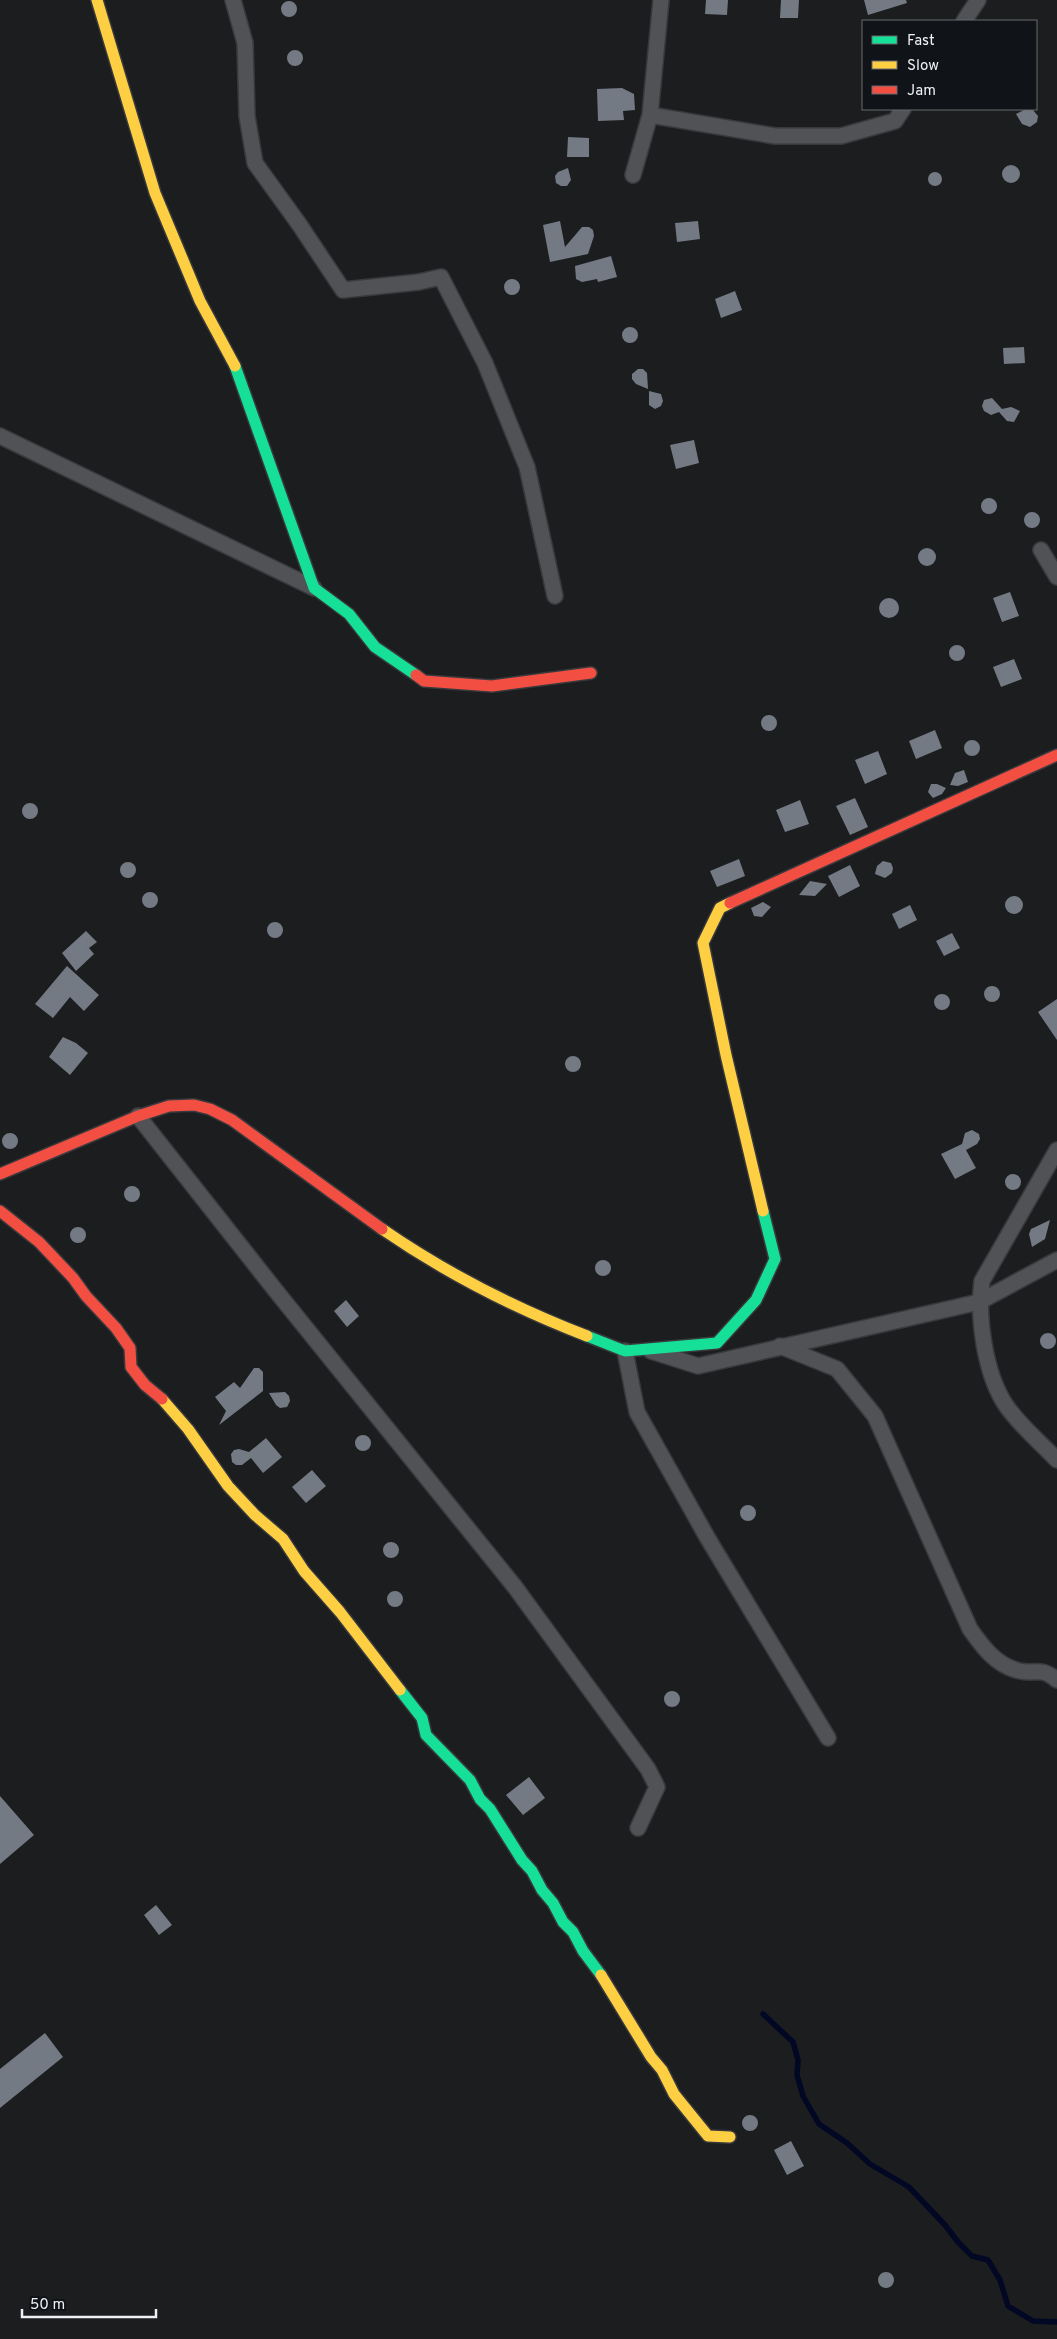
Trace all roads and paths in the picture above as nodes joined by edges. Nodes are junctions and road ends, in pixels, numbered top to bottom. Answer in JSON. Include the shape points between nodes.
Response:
{"nodes":[{"id":1,"x":97,"y":0,"type":"edge"},
{"id":2,"x":233,"y":0,"type":"edge"},
{"id":3,"x":661,"y":0,"type":"edge"},
{"id":4,"x":978,"y":0,"type":"edge"},
{"id":5,"x":965,"y":20,"type":"edge"},
{"id":6,"x":902,"y":110,"type":"edge"},
{"id":7,"x":650,"y":115,"type":"junction"},
{"id":8,"x":633,"y":175,"type":"dead end"},
{"id":9,"x":0,"y":436,"type":"edge"},
{"id":10,"x":1041,"y":550,"type":"dead end"},
{"id":11,"x":1057,"y":577,"type":"edge"},
{"id":12,"x":314,"y":588,"type":"junction"},
{"id":13,"x":554,"y":596,"type":"dead end"},
{"id":14,"x":591,"y":673,"type":"dead end"},
{"id":15,"x":1057,"y":755,"type":"edge"},
{"id":16,"x":138,"y":1116,"type":"junction"},
{"id":17,"x":1057,"y":1150,"type":"edge"},
{"id":18,"x":0,"y":1174,"type":"edge"},
{"id":19,"x":0,"y":1211,"type":"edge"},
{"id":20,"x":1057,"y":1260,"type":"edge"},
{"id":21,"x":979,"y":1302,"type":"junction"},
{"id":22,"x":780,"y":1346,"type":"junction"},
{"id":23,"x":646,"y":1349,"type":"junction"},
{"id":24,"x":625,"y":1351,"type":"junction"},
{"id":25,"x":1057,"y":1460,"type":"edge"},
{"id":26,"x":1057,"y":1680,"type":"edge"},
{"id":27,"x":828,"y":1738,"type":"dead end"},
{"id":28,"x":638,"y":1828,"type":"dead end"},
{"id":29,"x":730,"y":2137,"type":"dead end"}],
"edges":[{"from":1,"to":12,"type":"street","via":[[154,193],[200,300],[240,375]]},
{"from":2,"to":13,"type":"street","via":[[245,43],[247,116],[255,163],[343,290],[441,277],[485,363],[522,452]]},
{"from":3,"to":7,"type":"street"},
{"from":4,"to":5,"type":"street"},
{"from":6,"to":7,"type":"street","via":[[895,121],[841,136],[775,136]]},
{"from":7,"to":8,"type":"street"},
{"from":9,"to":12,"type":"street"},
{"from":10,"to":11,"type":"street"},
{"from":12,"to":14,"type":"street","via":[[349,614],[375,647],[424,681],[492,686]]},
{"from":15,"to":23,"type":"street","via":[[720,908],[703,943],[774,1259],[756,1300],[717,1343]]},
{"from":16,"to":18,"type":"street"},
{"from":16,"to":24,"type":"street","via":[[169,1106],[210,1108],[232,1120],[424,1258],[487,1293]]},
{"from":16,"to":28,"type":"street","via":[[515,1587],[648,1769],[657,1787]]},
{"from":17,"to":21,"type":"street","via":[[982,1281]]},
{"from":19,"to":29,"type":"street","via":[[39,1242],[74,1278],[130,1348],[131,1367],[145,1385],[164,1400],[234,1492],[283,1539],[304,1571],[422,1718],[426,1735],[470,1780],[594,1964],[674,2094],[708,2136]]},
{"from":20,"to":21,"type":"street"},
{"from":21,"to":22,"type":"street"},
{"from":21,"to":25,"type":"street","via":[[996,1387],[1014,1415]]},
{"from":22,"to":23,"type":"street","via":[[698,1366]]},
{"from":22,"to":26,"type":"street","via":[[838,1369],[875,1416],[970,1629],[988,1654],[1017,1670],[1047,1672]]},
{"from":23,"to":24,"type":"street"},
{"from":24,"to":27,"type":"street","via":[[637,1412],[707,1537]]}]}
